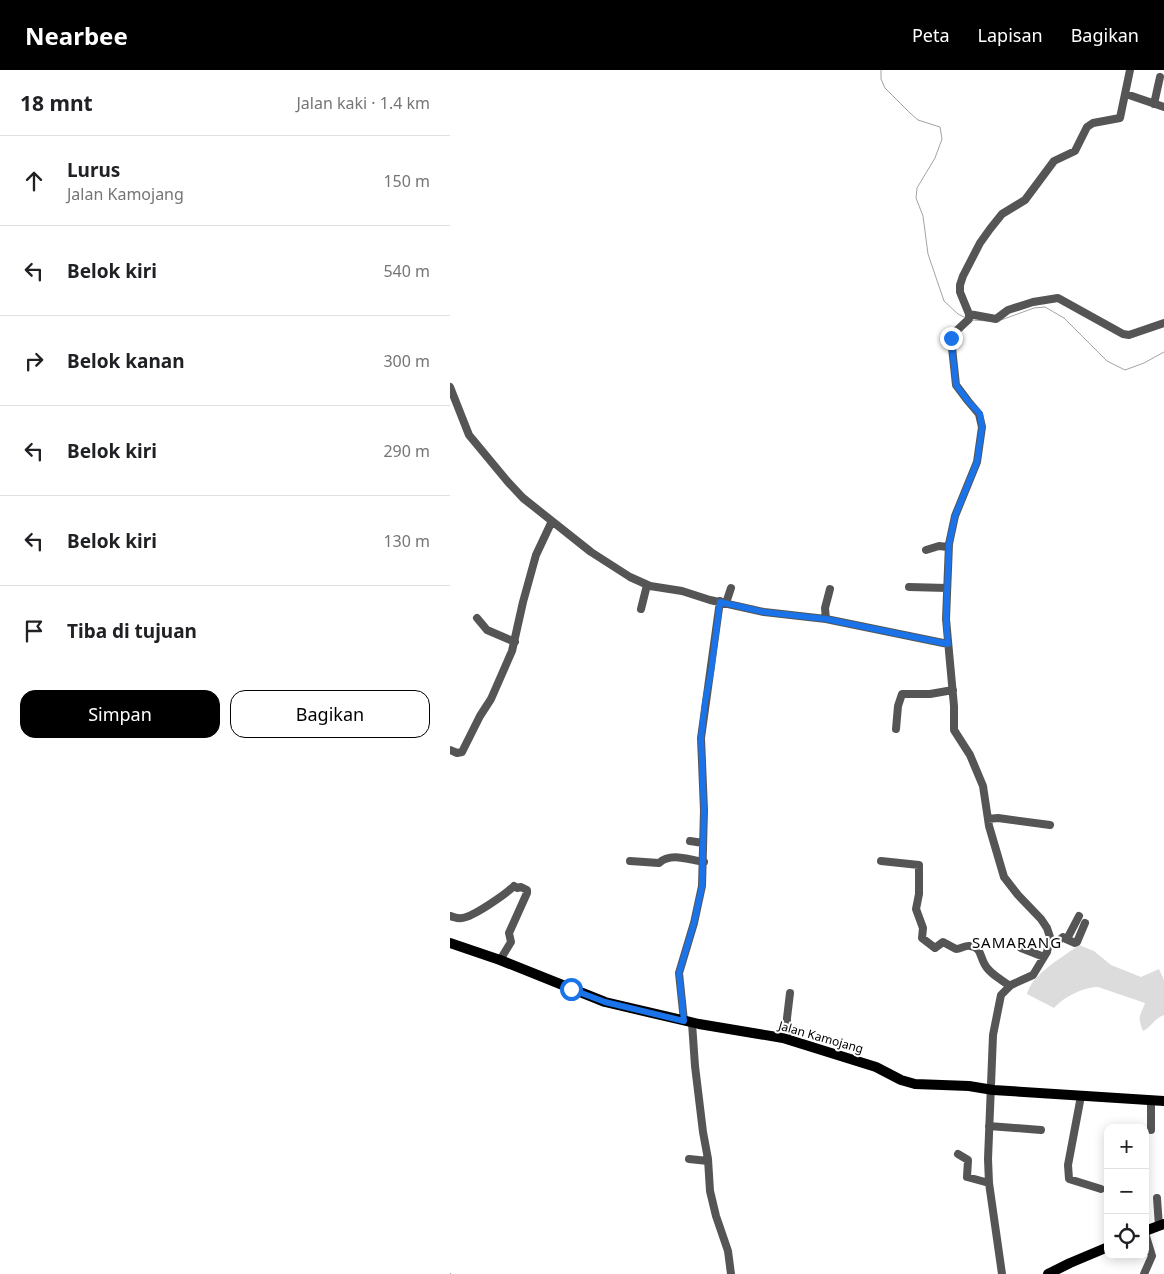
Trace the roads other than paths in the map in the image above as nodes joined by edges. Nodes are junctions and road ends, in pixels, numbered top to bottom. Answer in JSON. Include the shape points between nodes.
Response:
{"nodes":[{"id":1,"x":1130,"y":70,"type":"edge"},
{"id":2,"x":1160,"y":77,"type":"dead end"},
{"id":3,"x":1126,"y":94,"type":"junction"},
{"id":4,"x":1154,"y":104,"type":"junction"},
{"id":5,"x":1164,"y":107,"type":"edge"},
{"id":6,"x":969,"y":317,"type":"junction"},
{"id":7,"x":1164,"y":322,"type":"edge"},
{"id":8,"x":450,"y":387,"type":"edge"},
{"id":9,"x":552,"y":522,"type":"junction"},
{"id":10,"x":948,"y":547,"type":"junction"},
{"id":11,"x":926,"y":550,"type":"dead end"},
{"id":12,"x":647,"y":584,"type":"junction"},
{"id":13,"x":909,"y":587,"type":"dead end"},
{"id":14,"x":731,"y":588,"type":"dead end"},
{"id":15,"x":947,"y":588,"type":"junction"},
{"id":16,"x":830,"y":589,"type":"dead end"},
{"id":17,"x":723,"y":602,"type":"junction"},
{"id":18,"x":641,"y":609,"type":"dead end"},
{"id":19,"x":477,"y":618,"type":"dead end"},
{"id":20,"x":826,"y":619,"type":"junction"},
{"id":21,"x":515,"y":642,"type":"junction"},
{"id":22,"x":948,"y":644,"type":"junction"},
{"id":23,"x":953,"y":690,"type":"junction"},
{"id":24,"x":896,"y":729,"type":"dead end"},
{"id":25,"x":450,"y":750,"type":"edge"},
{"id":26,"x":988,"y":819,"type":"junction"},
{"id":27,"x":1050,"y":825,"type":"dead end"},
{"id":28,"x":690,"y":841,"type":"dead end"},
{"id":29,"x":703,"y":843,"type":"junction"},
{"id":30,"x":630,"y":860,"type":"dead end"},
{"id":31,"x":881,"y":861,"type":"dead end"},
{"id":32,"x":704,"y":862,"type":"junction"},
{"id":33,"x":450,"y":916,"type":"edge"},
{"id":34,"x":1079,"y":916,"type":"dead end"},
{"id":35,"x":1084,"y":923,"type":"dead end"},
{"id":36,"x":1066,"y":939,"type":"junction"},
{"id":37,"x":450,"y":943,"type":"edge"},
{"id":38,"x":1049,"y":945,"type":"junction"},
{"id":39,"x":1021,"y":948,"type":"dead end"},
{"id":40,"x":1044,"y":957,"type":"junction"},
{"id":41,"x":500,"y":960,"type":"junction"},
{"id":42,"x":1010,"y":986,"type":"junction"},
{"id":43,"x":790,"y":993,"type":"dead end"},
{"id":44,"x":688,"y":1022,"type":"junction"},
{"id":45,"x":786,"y":1039,"type":"junction"},
{"id":46,"x":990,"y":1090,"type":"junction"},
{"id":47,"x":1081,"y":1096,"type":"junction"},
{"id":48,"x":1151,"y":1101,"type":"junction"},
{"id":49,"x":1164,"y":1101,"type":"edge"},
{"id":50,"x":989,"y":1126,"type":"junction"},
{"id":51,"x":1041,"y":1130,"type":"dead end"},
{"id":52,"x":1151,"y":1130,"type":"dead end"},
{"id":53,"x":958,"y":1154,"type":"dead end"},
{"id":54,"x":689,"y":1159,"type":"dead end"},
{"id":55,"x":708,"y":1161,"type":"junction"},
{"id":56,"x":989,"y":1182,"type":"junction"},
{"id":57,"x":1101,"y":1189,"type":"dead end"},
{"id":58,"x":1157,"y":1198,"type":"dead end"},
{"id":59,"x":1161,"y":1225,"type":"edge"},
{"id":60,"x":1149,"y":1230,"type":"edge"},
{"id":61,"x":1149,"y":1246,"type":"edge"},
{"id":62,"x":1104,"y":1248,"type":"edge"},
{"id":63,"x":731,"y":1274,"type":"edge"},
{"id":64,"x":1002,"y":1274,"type":"edge"},
{"id":65,"x":1048,"y":1274,"type":"edge"},
{"id":66,"x":1144,"y":1274,"type":"edge"}],
"edges":[{"from":1,"to":3,"type":"street"},
{"from":2,"to":4,"type":"street"},
{"from":3,"to":4,"type":"street"},
{"from":3,"to":6,"type":"street","via":[[1120,118],[1087,127],[1075,151],[1054,161],[1025,200],[1002,214],[982,239],[960,286]]},
{"from":4,"to":5,"type":"street"},
{"from":6,"to":7,"type":"street","via":[[996,319],[1008,310],[1058,298],[1123,334],[1129,335]]},
{"from":6,"to":10,"type":"street","via":[[951,338],[955,379],[964,397],[980,414],[982,432],[977,462],[955,516]]},
{"from":8,"to":9,"type":"street","via":[[477,447],[523,498]]},
{"from":9,"to":12,"type":"street","via":[[591,552]]},
{"from":9,"to":21,"type":"street","via":[[536,555]]},
{"from":10,"to":11,"type":"street"},
{"from":10,"to":15,"type":"street"},
{"from":12,"to":17,"type":"street"},
{"from":12,"to":18,"type":"street"},
{"from":13,"to":15,"type":"street"},
{"from":14,"to":17,"type":"street"},
{"from":15,"to":22,"type":"street"},
{"from":16,"to":20,"type":"street"},
{"from":17,"to":20,"type":"street","via":[[764,612]]},
{"from":17,"to":29,"type":"street","via":[[701,738]]},
{"from":19,"to":21,"type":"street","via":[[487,630]]},
{"from":20,"to":22,"type":"street"},
{"from":21,"to":25,"type":"street","via":[[491,699],[463,749],[457,753]]},
{"from":22,"to":23,"type":"street"},
{"from":23,"to":24,"type":"street","via":[[902,694]]},
{"from":23,"to":26,"type":"street","via":[[955,732],[980,778]]},
{"from":26,"to":27,"type":"street"},
{"from":26,"to":38,"type":"street","via":[[1004,877],[1041,919],[1049,933]]},
{"from":28,"to":29,"type":"street"},
{"from":29,"to":32,"type":"street"},
{"from":30,"to":32,"type":"street","via":[[659,863],[671,857]]},
{"from":31,"to":42,"type":"street","via":[[918,864],[916,909],[923,928],[922,938],[935,948],[943,942],[956,950],[975,947],[989,970]]},
{"from":32,"to":44,"type":"street","via":[[696,917],[680,968],[679,980]]},
{"from":33,"to":41,"type":"street","via":[[470,916],[498,900],[514,886],[527,890],[509,933],[511,942]]},
{"from":34,"to":36,"type":"street"},
{"from":35,"to":36,"type":"street","via":[[1077,942]]},
{"from":36,"to":38,"type":"street","via":[[1063,937]]},
{"from":37,"to":41,"type":"main road","name":"Jalan Kamojang"},
{"from":38,"to":40,"type":"street"},
{"from":39,"to":40,"type":"street"},
{"from":40,"to":42,"type":"street","via":[[1032,976]]},
{"from":41,"to":44,"type":"main road","name":"Jalan Kamojang","via":[[594,999]]},
{"from":42,"to":46,"type":"street","via":[[1002,992],[999,1002],[992,1040]]},
{"from":43,"to":45,"type":"street"},
{"from":44,"to":45,"type":"main road","name":"Jalan Kamojang"},
{"from":44,"to":55,"type":"street"},
{"from":45,"to":46,"type":"main road","name":"Jalan Kamojang","via":[[876,1067],[915,1084]]},
{"from":46,"to":47,"type":"main road","name":"Jalan Kamojang"},
{"from":46,"to":50,"type":"street"},
{"from":47,"to":48,"type":"main road","name":"Jalan Kamojang"},
{"from":47,"to":57,"type":"street","via":[[1068,1165],[1069,1179]]},
{"from":48,"to":49,"type":"main road","name":"Jalan Kamojang"},
{"from":48,"to":52,"type":"street"},
{"from":50,"to":51,"type":"street"},
{"from":50,"to":56,"type":"street"},
{"from":53,"to":56,"type":"street","via":[[968,1160],[967,1177]]},
{"from":54,"to":55,"type":"street"},
{"from":55,"to":63,"type":"street","via":[[710,1191],[728,1251]]},
{"from":56,"to":64,"type":"street"},
{"from":58,"to":59,"type":"street"},
{"from":59,"to":60,"type":"main road"},
{"from":61,"to":66,"type":"street","via":[[1152,1257]]},
{"from":62,"to":65,"type":"main road"}]}
